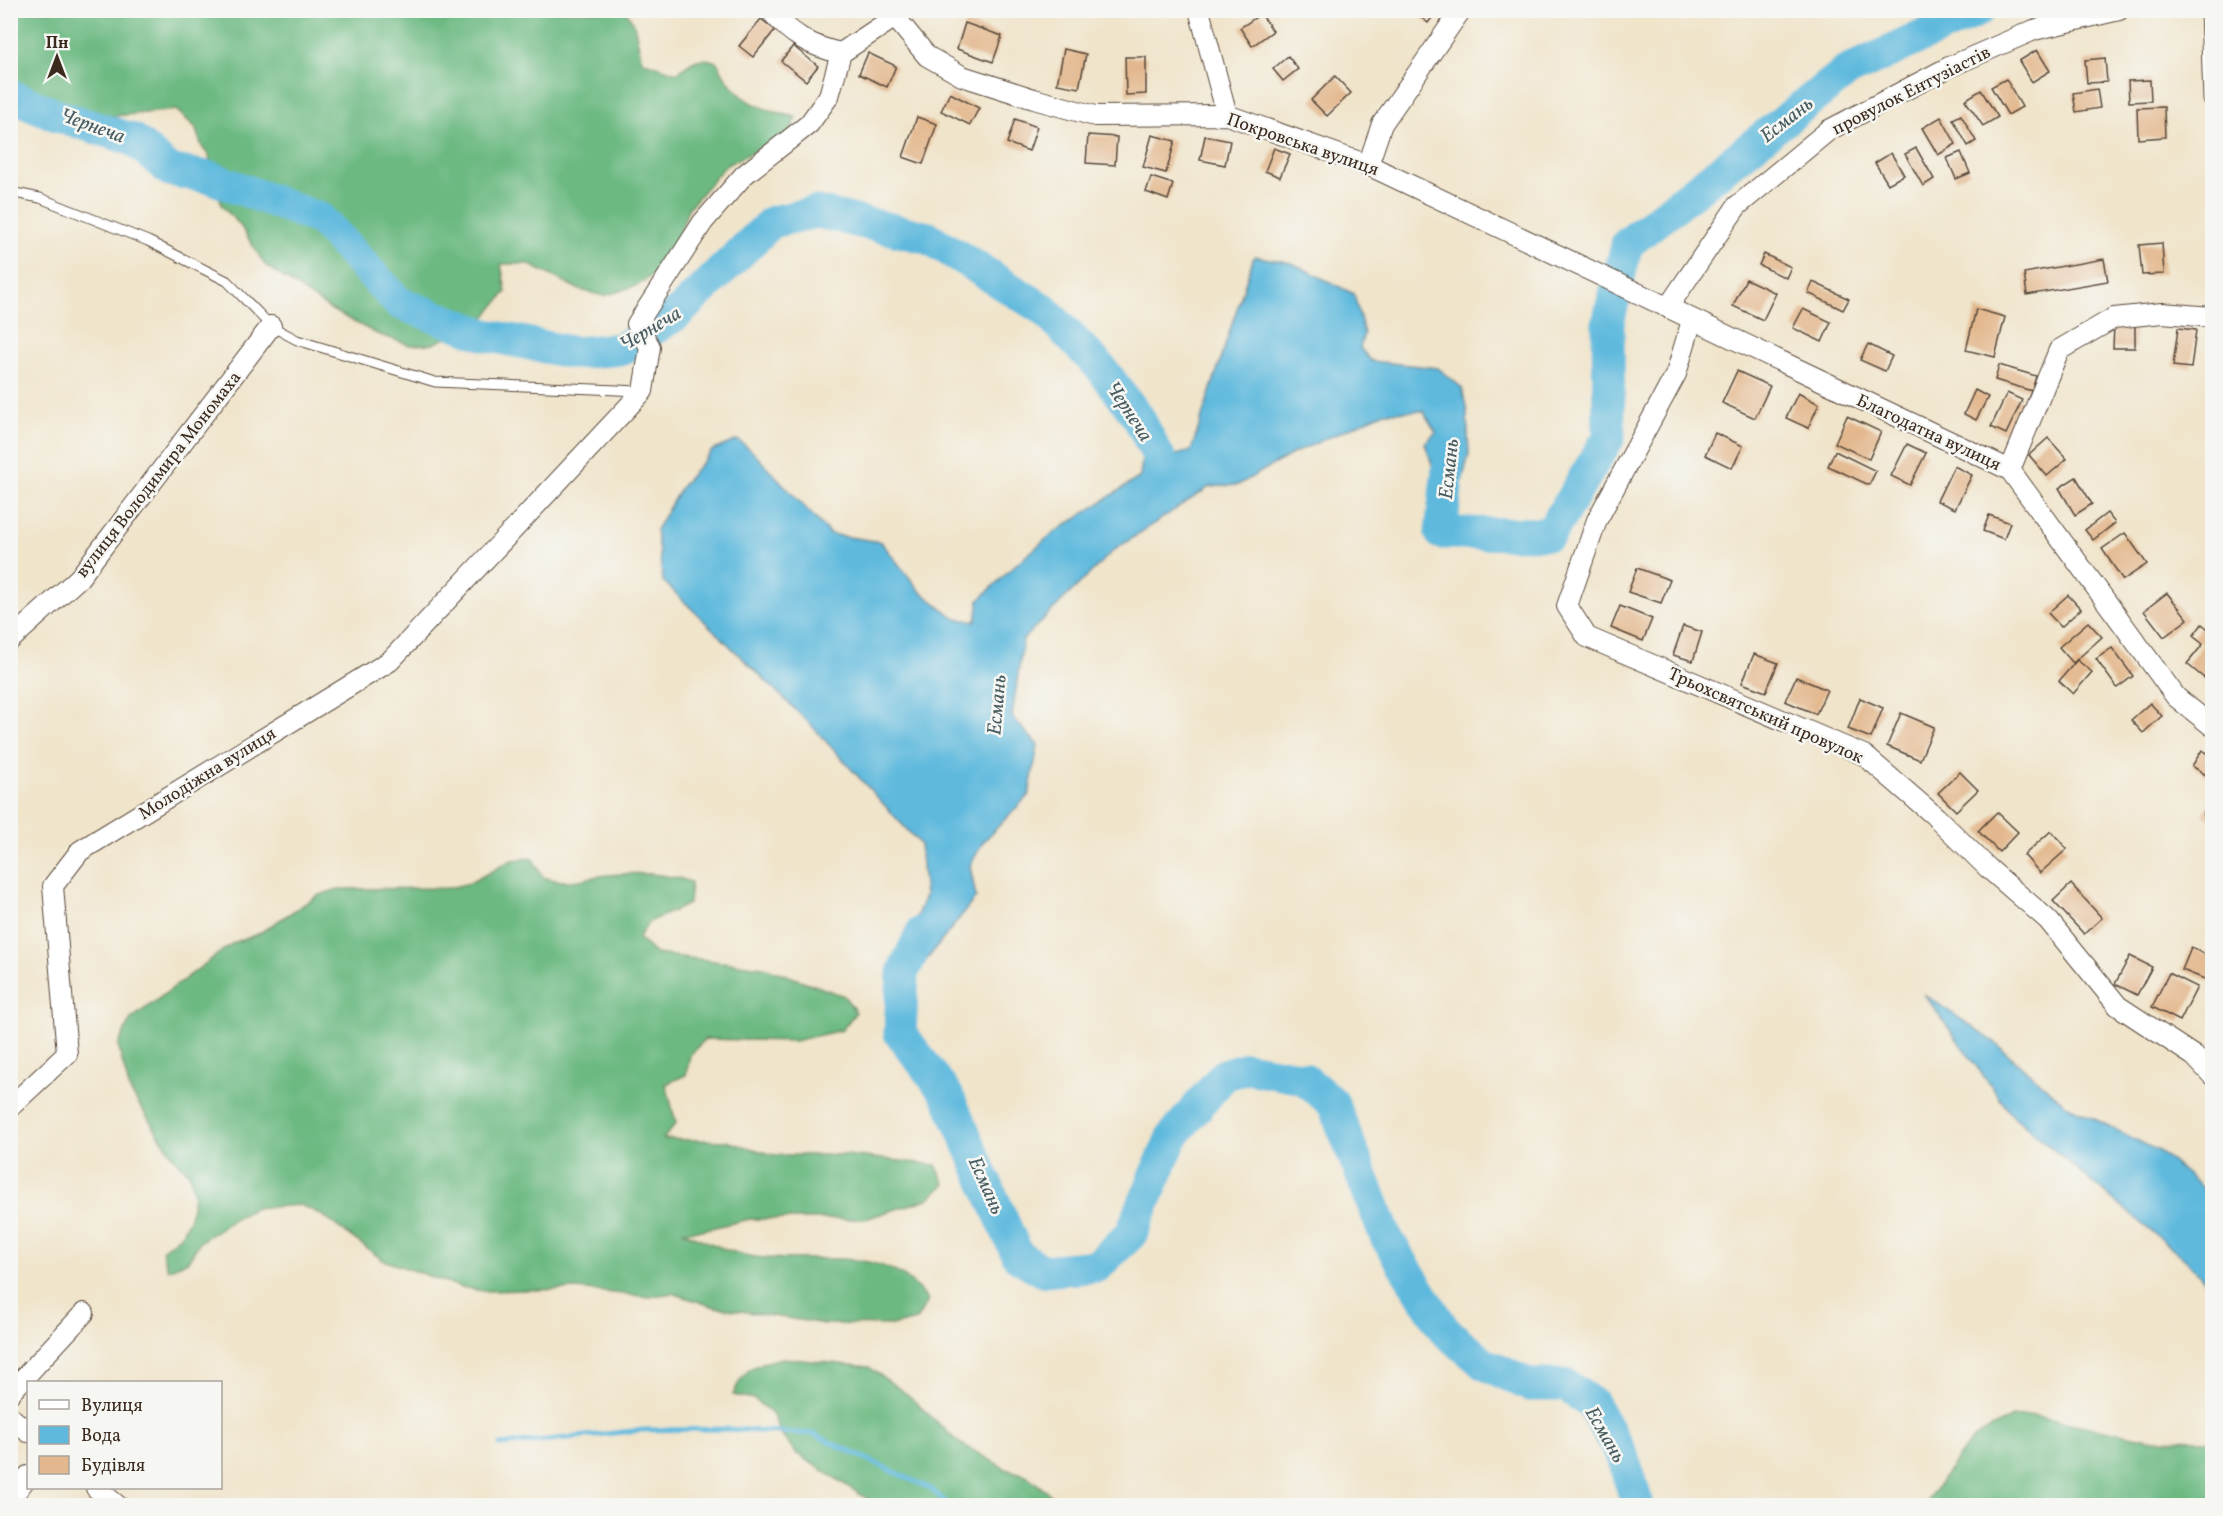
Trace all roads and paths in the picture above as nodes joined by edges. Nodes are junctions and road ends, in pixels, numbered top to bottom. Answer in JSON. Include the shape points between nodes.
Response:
{"nodes":[{"id":1,"x":770,"y":10,"type":"edge"},
{"id":2,"x":1199,"y":10,"type":"edge"},
{"id":3,"x":1461,"y":10,"type":"edge"},
{"id":4,"x":2119,"y":10,"type":"edge"},
{"id":5,"x":2205,"y":10,"type":"edge"},
{"id":6,"x":895,"y":14,"type":"edge"},
{"id":7,"x":841,"y":53,"type":"junction"},
{"id":8,"x":2212,"y":100,"type":"edge"},
{"id":9,"x":1227,"y":115,"type":"junction"},
{"id":10,"x":1368,"y":165,"type":"junction"},
{"id":11,"x":10,"y":192,"type":"edge"},
{"id":12,"x":1650,"y":298,"type":"joint"},
{"id":13,"x":1668,"y":307,"type":"junction"},
{"id":14,"x":2212,"y":317,"type":"edge"},
{"id":15,"x":1692,"y":320,"type":"junction"},
{"id":16,"x":272,"y":326,"type":"junction"},
{"id":17,"x":643,"y":391,"type":"junction"},
{"id":18,"x":2010,"y":470,"type":"junction"},
{"id":19,"x":10,"y":640,"type":"edge"},
{"id":20,"x":2212,"y":726,"type":"edge"},
{"id":21,"x":2212,"y":1075,"type":"edge"},
{"id":22,"x":10,"y":1107,"type":"edge"},
{"id":23,"x":84,"y":1313,"type":"dead end"},
{"id":24,"x":10,"y":1393,"type":"edge"},
{"id":25,"x":10,"y":1417,"type":"edge"},
{"id":26,"x":27,"y":1431,"type":"edge"},
{"id":27,"x":27,"y":1477,"type":"edge"},
{"id":28,"x":97,"y":1489,"type":"edge"},
{"id":29,"x":10,"y":1499,"type":"edge"},
{"id":30,"x":118,"y":1506,"type":"edge"}],
"edges":[{"from":1,"to":7,"type":"street","via":[[815,48]]},
{"from":2,"to":9,"type":"street"},
{"from":3,"to":10,"type":"street","via":[[1382,124]]},
{"from":4,"to":13,"type":"street","name":"провулок Ентузіастів","via":[[2034,30],[1948,67],[1829,130],[1737,206]]},
{"from":5,"to":8,"type":"lane","via":[[2208,100]]},
{"from":6,"to":7,"type":"street"},
{"from":6,"to":9,"type":"street","name":"Покровська вулиця","via":[[927,56],[962,76],[1034,99],[1095,116]]},
{"from":7,"to":17,"type":"street","via":[[829,96],[809,124],[744,175],[703,222],[637,324],[650,347]]},
{"from":9,"to":10,"type":"street","name":"Покровська вулиця"},
{"from":10,"to":12,"type":"street","name":"Покровська вулиця"},
{"from":11,"to":16,"type":"lane","via":[[40,198],[148,241],[227,281]]},
{"from":12,"to":13,"type":"street","name":"Благодатна вулиця"},
{"from":13,"to":15,"type":"street","name":"Благодатна вулиця"},
{"from":14,"to":18,"type":"street","via":[[2162,313],[2115,318],[2059,350]]},
{"from":15,"to":18,"type":"street","name":"Благодатна вулиця"},
{"from":15,"to":21,"type":"street","name":"Трьохсвятський провулок","via":[[1676,374],[1597,520],[1567,606],[1587,638],[1864,755],[2048,920],[2118,1006],[2194,1056]]},
{"from":16,"to":17,"type":"lane","via":[[297,340],[435,382]]},
{"from":16,"to":19,"type":"street","name":"вулиця Володимира Мономаха","via":[[79,578]]},
{"from":17,"to":22,"type":"street","name":"Молодіжна вулиця","via":[[390,661],[80,851],[53,886],[67,1054]]},
{"from":18,"to":20,"type":"street","name":"Благодатна вулиця","via":[[2176,697]]},
{"from":23,"to":24,"type":"street"},
{"from":25,"to":26,"type":"street"},
{"from":27,"to":29,"type":"street"},
{"from":28,"to":30,"type":"street"}]}
